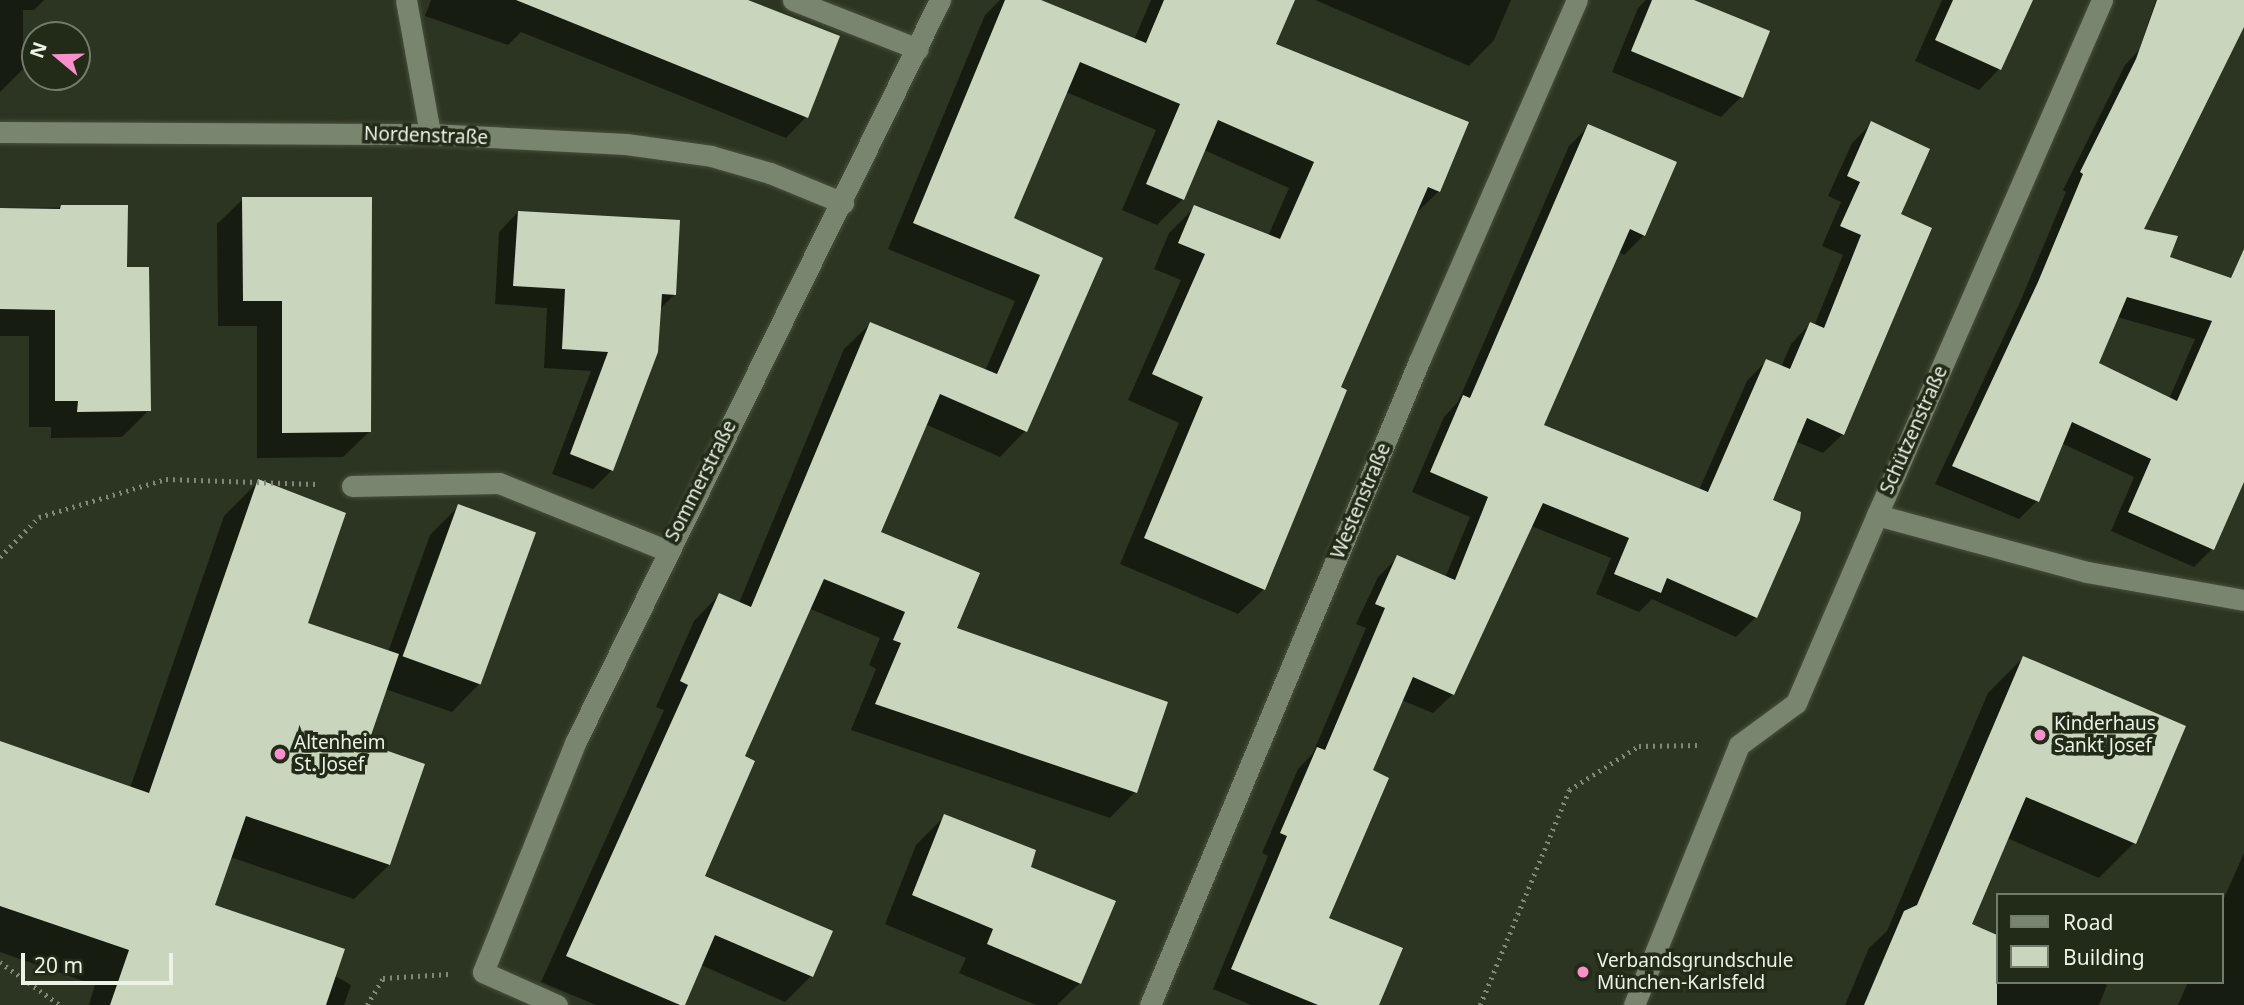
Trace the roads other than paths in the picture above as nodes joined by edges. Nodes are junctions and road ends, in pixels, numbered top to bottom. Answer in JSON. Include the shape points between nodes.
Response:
{"nodes":[{"id":1,"x":406,"y":0,"type":"edge"},
{"id":2,"x":793,"y":0,"type":"edge"},
{"id":3,"x":940,"y":0,"type":"edge"},
{"id":4,"x":1577,"y":0,"type":"edge"},
{"id":5,"x":2102,"y":0,"type":"edge"},
{"id":6,"x":918,"y":49,"type":"junction"},
{"id":7,"x":0,"y":132,"type":"edge"},
{"id":8,"x":430,"y":135,"type":"junction"},
{"id":9,"x":843,"y":204,"type":"junction"},
{"id":10,"x":352,"y":486,"type":"road end"},
{"id":11,"x":1877,"y":515,"type":"junction"},
{"id":12,"x":666,"y":550,"type":"junction"},
{"id":13,"x":2244,"y":600,"type":"edge"},
{"id":14,"x":556,"y":1005,"type":"edge"},
{"id":15,"x":1150,"y":1005,"type":"edge"},
{"id":16,"x":1634,"y":1005,"type":"edge"}],
"edges":[{"from":1,"to":8,"type":"street"},
{"from":2,"to":6,"type":"street"},
{"from":3,"to":6,"type":"street","name":"Sommerstraße"},
{"from":4,"to":15,"type":"street","name":"Westenstraße","via":[[1420,359]]},
{"from":5,"to":11,"type":"street","name":"Schützenstraße"},
{"from":6,"to":9,"type":"street","name":"Sommerstraße"},
{"from":7,"to":8,"type":"street","name":"Nordenstraße"},
{"from":8,"to":9,"type":"street","name":"Nordenstraße","via":[[626,144],[711,156],[770,173]]},
{"from":9,"to":12,"type":"street","name":"Sommerstraße"},
{"from":10,"to":12,"type":"street","via":[[499,483]]},
{"from":11,"to":13,"type":"street","name":"Schützenstraße","via":[[2087,572]]},
{"from":11,"to":16,"type":"street","via":[[1796,703],[1739,745]]},
{"from":12,"to":14,"type":"street","name":"Sommerstraße","via":[[576,741],[482,972]]}]}
